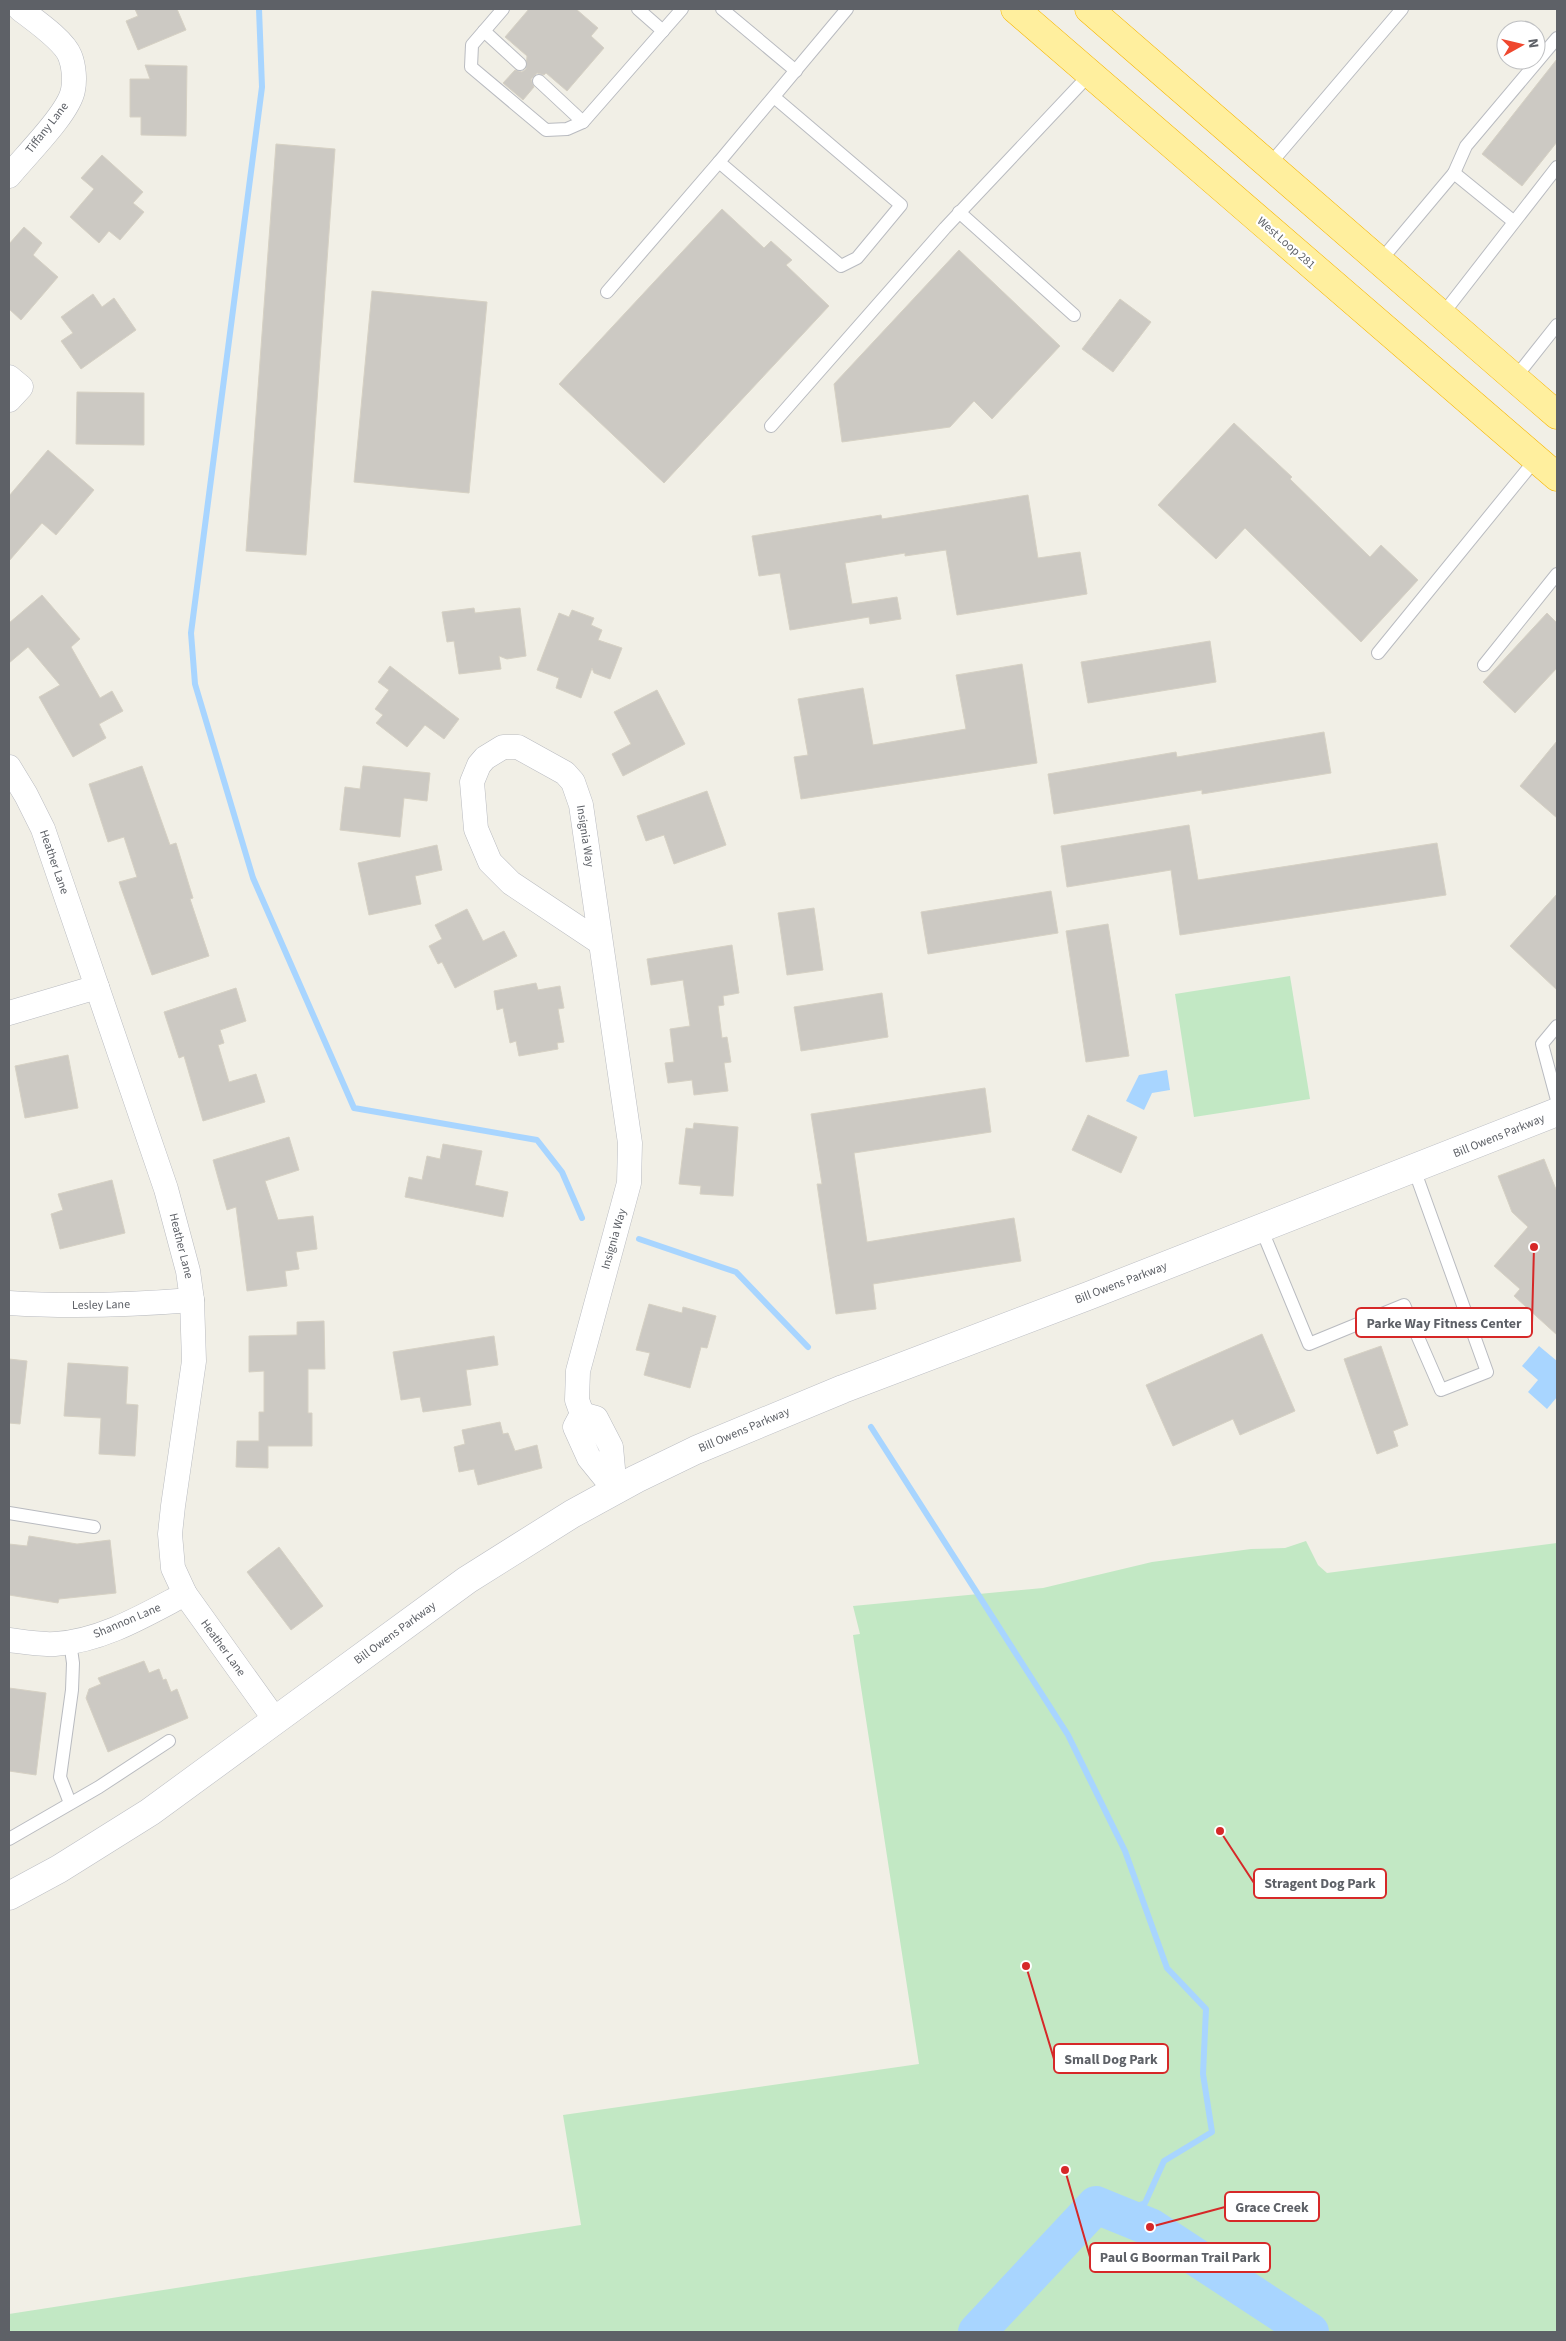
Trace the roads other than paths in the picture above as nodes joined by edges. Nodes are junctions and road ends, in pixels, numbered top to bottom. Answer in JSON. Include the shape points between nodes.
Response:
{"nodes":[{"id":1,"x":20,"y":9,"type":"edge"},
{"id":2,"x":502,"y":9,"type":"edge"},
{"id":3,"x":638,"y":9,"type":"edge"},
{"id":4,"x":682,"y":9,"type":"edge"},
{"id":5,"x":722,"y":9,"type":"edge"},
{"id":6,"x":847,"y":9,"type":"edge"},
{"id":7,"x":1015,"y":9,"type":"edge"},
{"id":8,"x":1089,"y":9,"type":"edge"},
{"id":9,"x":1402,"y":9,"type":"edge"},
{"id":10,"x":484,"y":31,"type":"junction"},
{"id":11,"x":663,"y":31,"type":"junction"},
{"id":12,"x":1557,"y":38,"type":"edge"},
{"id":13,"x":520,"y":64,"type":"dead end"},
{"id":14,"x":796,"y":71,"type":"junction"},
{"id":15,"x":1090,"y":74,"type":"junction"},
{"id":16,"x":539,"y":81,"type":"dead end"},
{"id":17,"x":774,"y":96,"type":"junction"},
{"id":18,"x":583,"y":122,"type":"junction"},
{"id":19,"x":719,"y":162,"type":"junction"},
{"id":20,"x":1270,"y":164,"type":"junction"},
{"id":21,"x":1557,"y":167,"type":"edge"},
{"id":22,"x":1454,"y":173,"type":"junction"},
{"id":23,"x":9,"y":176,"type":"edge"},
{"id":24,"x":959,"y":212,"type":"junction"},
{"id":25,"x":1513,"y":221,"type":"junction"},
{"id":26,"x":1381,"y":260,"type":"junction"},
{"id":27,"x":607,"y":292,"type":"dead end"},
{"id":28,"x":1074,"y":315,"type":"dead end"},
{"id":29,"x":1442,"y":315,"type":"junction"},
{"id":30,"x":1557,"y":325,"type":"edge"},
{"id":31,"x":9,"y":377,"type":"edge"},
{"id":32,"x":1516,"y":378,"type":"junction"},
{"id":33,"x":9,"y":400,"type":"edge"},
{"id":34,"x":1557,"y":415,"type":"edge"},
{"id":35,"x":771,"y":426,"type":"dead end"},
{"id":36,"x":1536,"y":459,"type":"junction"},
{"id":37,"x":1557,"y":478,"type":"edge"},
{"id":38,"x":1557,"y":574,"type":"edge"},
{"id":39,"x":1378,"y":653,"type":"dead end"},
{"id":40,"x":1484,"y":665,"type":"dead end"},
{"id":41,"x":9,"y":768,"type":"edge"},
{"id":42,"x":601,"y":943,"type":"junction"},
{"id":43,"x":97,"y":987,"type":"junction"},
{"id":44,"x":9,"y":1013,"type":"edge"},
{"id":45,"x":1557,"y":1026,"type":"edge"},
{"id":46,"x":1557,"y":1100,"type":"edge"},
{"id":47,"x":1557,"y":1112,"type":"edge"},
{"id":48,"x":1414,"y":1169,"type":"junction"},
{"id":49,"x":1261,"y":1228,"type":"junction"},
{"id":50,"x":192,"y":1300,"type":"junction"},
{"id":51,"x":9,"y":1303,"type":"edge"},
{"id":52,"x":615,"y":1490,"type":"junction"},
{"id":53,"x":9,"y":1513,"type":"edge"},
{"id":54,"x":94,"y":1527,"type":"dead end"},
{"id":55,"x":185,"y":1594,"type":"junction"},
{"id":56,"x":9,"y":1640,"type":"edge"},
{"id":57,"x":70,"y":1642,"type":"junction"},
{"id":58,"x":276,"y":1721,"type":"junction"},
{"id":59,"x":169,"y":1741,"type":"dead end"},
{"id":60,"x":70,"y":1803,"type":"junction"},
{"id":61,"x":9,"y":1839,"type":"edge"},
{"id":62,"x":9,"y":1896,"type":"edge"}],
"edges":[{"from":1,"to":23,"type":"street","name":"Tiffany Lane","via":[[62,44],[70,55],[73,91],[65,109]]},
{"from":2,"to":10,"type":"lane"},
{"from":3,"to":11,"type":"lane"},
{"from":4,"to":11,"type":"lane"},
{"from":5,"to":14,"type":"lane"},
{"from":6,"to":14,"type":"lane"},
{"from":7,"to":15,"type":"highway","name":"West Loop 281"},
{"from":8,"to":20,"type":"highway"},
{"from":9,"to":20,"type":"lane"},
{"from":10,"to":13,"type":"lane"},
{"from":10,"to":18,"type":"lane","via":[[472,45],[471,67],[546,130],[567,130]]},
{"from":11,"to":18,"type":"lane"},
{"from":12,"to":22,"type":"lane","via":[[1466,146]]},
{"from":14,"to":17,"type":"lane"},
{"from":15,"to":24,"type":"lane"},
{"from":15,"to":36,"type":"highway","name":"West Loop 281"},
{"from":16,"to":18,"type":"lane"},
{"from":17,"to":19,"type":"lane"},
{"from":17,"to":19,"type":"lane","via":[[901,205],[857,258],[841,266]]},
{"from":19,"to":27,"type":"lane"},
{"from":20,"to":26,"type":"highway"},
{"from":21,"to":25,"type":"lane"},
{"from":22,"to":25,"type":"lane"},
{"from":22,"to":26,"type":"lane"},
{"from":24,"to":28,"type":"lane"},
{"from":24,"to":35,"type":"lane"},
{"from":25,"to":29,"type":"lane"},
{"from":26,"to":29,"type":"highway"},
{"from":29,"to":32,"type":"highway"},
{"from":30,"to":32,"type":"lane"},
{"from":31,"to":33,"type":"street","via":[[21,387]]},
{"from":32,"to":34,"type":"highway"},
{"from":36,"to":37,"type":"highway","name":"West Loop 281"},
{"from":36,"to":39,"type":"lane"},
{"from":38,"to":40,"type":"lane"},
{"from":41,"to":43,"type":"street","name":"Heather Lane","via":[[43,829]]},
{"from":42,"to":42,"type":"street","name":"Insignia Way","via":[[581,805],[573,782],[560,769],[527,750],[510,746],[494,751],[478,766],[472,782],[476,830],[484,851],[511,883]]},
{"from":42,"to":52,"type":"street","name":"Insignia Way","via":[[631,1165],[629,1183],[578,1371],[577,1400],[582,1414],[596,1418],[610,1447]]},
{"from":43,"to":44,"type":"street"},
{"from":43,"to":50,"type":"street","name":"Heather Lane","via":[[166,1189],[188,1271]]},
{"from":45,"to":46,"type":"lane","via":[[1542,1044]]},
{"from":47,"to":48,"type":"main road","name":"Bill Owens Parkway"},
{"from":48,"to":49,"type":"main road","name":"Bill Owens Parkway"},
{"from":48,"to":49,"type":"lane","via":[[1487,1372],[1441,1390],[1404,1305],[1309,1344]]},
{"from":49,"to":52,"type":"main road","name":"Bill Owens Parkway","via":[[843,1389],[696,1450]]},
{"from":50,"to":51,"type":"street","name":"Lesley Lane","via":[[117,1306]]},
{"from":50,"to":55,"type":"street","name":"Heather Lane","via":[[194,1361],[170,1534],[174,1568]]},
{"from":52,"to":58,"type":"main road","name":"Bill Owens Parkway","via":[[467,1580]]},
{"from":53,"to":54,"type":"lane"},
{"from":55,"to":57,"type":"street","name":"Shannon Lane","via":[[128,1624]]},
{"from":55,"to":58,"type":"street","name":"Heather Lane"},
{"from":56,"to":57,"type":"street","name":"Shannon Lane","via":[[41,1644]]},
{"from":57,"to":60,"type":"lane","via":[[72,1690],[60,1777]]},
{"from":58,"to":62,"type":"main road","name":"Bill Owens Parkway","via":[[143,1817]]},
{"from":59,"to":60,"type":"lane"},
{"from":60,"to":61,"type":"lane"}]}
